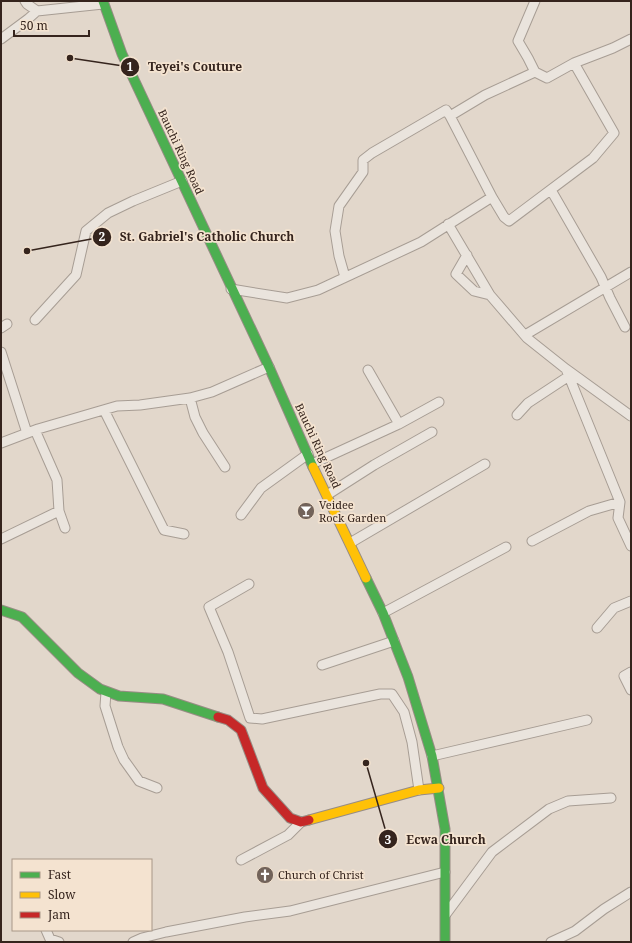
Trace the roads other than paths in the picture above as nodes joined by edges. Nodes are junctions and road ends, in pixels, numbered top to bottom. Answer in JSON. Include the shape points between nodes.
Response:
{"nodes":[{"id":1,"x":24,"y":1,"type":"edge"},
{"id":2,"x":536,"y":1,"type":"edge"},
{"id":3,"x":103,"y":2,"type":"edge"},
{"id":4,"x":37,"y":10,"type":"junction"},
{"id":5,"x":1,"y":39,"type":"edge"},
{"id":6,"x":631,"y":39,"type":"edge"},
{"id":7,"x":574,"y":63,"type":"junction"},
{"id":8,"x":535,"y":72,"type":"junction"},
{"id":9,"x":450,"y":116,"type":"junction"},
{"id":10,"x":182,"y":181,"type":"junction"},
{"id":11,"x":551,"y":190,"type":"junction"},
{"id":12,"x":492,"y":197,"type":"junction"},
{"id":13,"x":448,"y":224,"type":"junction"},
{"id":14,"x":466,"y":255,"type":"junction"},
{"id":15,"x":631,"y":272,"type":"edge"},
{"id":16,"x":345,"y":277,"type":"junction"},
{"id":17,"x":605,"y":287,"type":"junction"},
{"id":18,"x":231,"y":289,"type":"junction"},
{"id":19,"x":490,"y":295,"type":"junction"},
{"id":20,"x":35,"y":320,"type":"dead end"},
{"id":21,"x":625,"y":327,"type":"dead end"},
{"id":22,"x":525,"y":335,"type":"junction"},
{"id":23,"x":1,"y":352,"type":"edge"},
{"id":24,"x":269,"y":367,"type":"junction"},
{"id":25,"x":368,"y":370,"type":"dead end"},
{"id":26,"x":567,"y":372,"type":"junction"},
{"id":27,"x":190,"y":398,"type":"junction"},
{"id":28,"x":439,"y":402,"type":"dead end"},
{"id":29,"x":104,"y":410,"type":"junction"},
{"id":30,"x":517,"y":415,"type":"dead end"},
{"id":31,"x":631,"y":416,"type":"edge"},
{"id":32,"x":399,"y":424,"type":"junction"},
{"id":33,"x":31,"y":432,"type":"junction"},
{"id":34,"x":432,"y":432,"type":"dead end"},
{"id":35,"x":1,"y":443,"type":"edge"},
{"id":36,"x":308,"y":454,"type":"junction"},
{"id":37,"x":312,"y":464,"type":"junction"},
{"id":38,"x":485,"y":464,"type":"dead end"},
{"id":39,"x":225,"y":467,"type":"dead end"},
{"id":40,"x":327,"y":495,"type":"junction"},
{"id":41,"x":620,"y":502,"type":"junction"},
{"id":42,"x":59,"y":511,"type":"junction"},
{"id":43,"x":241,"y":515,"type":"dead end"},
{"id":44,"x":65,"y":528,"type":"dead end"},
{"id":45,"x":184,"y":534,"type":"dead end"},
{"id":46,"x":1,"y":539,"type":"edge"},
{"id":47,"x":532,"y":541,"type":"dead end"},
{"id":48,"x":350,"y":543,"type":"junction"},
{"id":49,"x":631,"y":546,"type":"edge"},
{"id":50,"x":506,"y":547,"type":"dead end"},
{"id":51,"x":249,"y":584,"type":"dead end"},
{"id":52,"x":631,"y":601,"type":"edge"},
{"id":53,"x":1,"y":610,"type":"edge"},
{"id":54,"x":384,"y":613,"type":"junction"},
{"id":55,"x":597,"y":628,"type":"dead end"},
{"id":56,"x":394,"y":641,"type":"junction"},
{"id":57,"x":322,"y":665,"type":"dead end"},
{"id":58,"x":631,"y":672,"type":"edge"},
{"id":59,"x":631,"y":690,"type":"edge"},
{"id":60,"x":106,"y":692,"type":"junction"},
{"id":61,"x":587,"y":720,"type":"dead end"},
{"id":62,"x":432,"y":756,"type":"junction"},
{"id":63,"x":157,"y":788,"type":"dead end"},
{"id":64,"x":439,"y":788,"type":"junction"},
{"id":65,"x":419,"y":790,"type":"junction"},
{"id":66,"x":611,"y":798,"type":"dead end"},
{"id":67,"x":301,"y":822,"type":"junction"},
{"id":68,"x":241,"y":860,"type":"dead end"},
{"id":69,"x":445,"y":872,"type":"junction"},
{"id":70,"x":631,"y":892,"type":"edge"},
{"id":71,"x":446,"y":914,"type":"junction"},
{"id":72,"x":46,"y":931,"type":"edge"},
{"id":73,"x":59,"y":942,"type":"edge"},
{"id":74,"x":133,"y":942,"type":"edge"},
{"id":75,"x":445,"y":942,"type":"edge"},
{"id":76,"x":551,"y":942,"type":"edge"}],
"edges":[{"from":1,"to":4,"type":"street"},
{"from":2,"to":8,"type":"street","via":[[518,41]]},
{"from":3,"to":4,"type":"street"},
{"from":3,"to":10,"type":"main road","name":"Bauchi Ring Road","via":[[142,98]]},
{"from":4,"to":5,"type":"street","via":[[28,20]]},
{"from":6,"to":7,"type":"street"},
{"from":7,"to":8,"type":"street","via":[[547,78]]},
{"from":7,"to":11,"type":"street","via":[[614,133],[593,158]]},
{"from":8,"to":9,"type":"street","via":[[485,95]]},
{"from":9,"to":12,"type":"street"},
{"from":9,"to":16,"type":"street","via":[[446,110],[363,160],[363,172],[339,206],[335,231],[338,256]]},
{"from":10,"to":18,"type":"main road","name":"Bauchi Ring Road"},
{"from":10,"to":20,"type":"street","via":[[108,213],[86,231],[76,276]]},
{"from":11,"to":12,"type":"street","via":[[509,222]]},
{"from":11,"to":17,"type":"street","via":[[602,277]]},
{"from":12,"to":13,"type":"street"},
{"from":13,"to":14,"type":"street"},
{"from":13,"to":16,"type":"street","via":[[421,242]]},
{"from":14,"to":19,"type":"street"},
{"from":14,"to":19,"type":"street","via":[[456,274],[474,291]]},
{"from":15,"to":17,"type":"street"},
{"from":16,"to":18,"type":"street","via":[[318,290],[287,298]]},
{"from":17,"to":21,"type":"street"},
{"from":17,"to":22,"type":"street"},
{"from":18,"to":24,"type":"main road","name":"Bauchi Ring Road"},
{"from":19,"to":22,"type":"street"},
{"from":22,"to":26,"type":"street"},
{"from":23,"to":33,"type":"street"},
{"from":24,"to":27,"type":"street","via":[[212,392]]},
{"from":24,"to":36,"type":"main road","name":"Bauchi Ring Road"},
{"from":25,"to":32,"type":"street"},
{"from":26,"to":30,"type":"street"},
{"from":26,"to":31,"type":"street"},
{"from":26,"to":41,"type":"street"},
{"from":27,"to":29,"type":"street","via":[[117,406]]},
{"from":27,"to":39,"type":"street","via":[[203,433]]},
{"from":28,"to":32,"type":"street"},
{"from":29,"to":33,"type":"street"},
{"from":29,"to":45,"type":"street","via":[[164,530]]},
{"from":32,"to":37,"type":"street"},
{"from":33,"to":35,"type":"street"},
{"from":33,"to":42,"type":"street","via":[[57,480]]},
{"from":34,"to":40,"type":"street","via":[[374,464]]},
{"from":36,"to":37,"type":"main road","name":"Bauchi Ring Road"},
{"from":36,"to":43,"type":"street","via":[[261,488]]},
{"from":37,"to":40,"type":"main road","name":"Bauchi Ring Road"},
{"from":38,"to":48,"type":"street"},
{"from":40,"to":48,"type":"main road","name":"Bauchi Ring Road"},
{"from":41,"to":47,"type":"street","via":[[590,511]]},
{"from":41,"to":49,"type":"street","via":[[618,518]]},
{"from":42,"to":44,"type":"street"},
{"from":42,"to":46,"type":"street"},
{"from":48,"to":54,"type":"main road","name":"Bauchi Ring Road"},
{"from":50,"to":54,"type":"street"},
{"from":51,"to":65,"type":"street","via":[[209,607],[228,652],[250,718],[262,719],[380,694],[392,694],[404,712],[412,742]]},
{"from":52,"to":55,"type":"street","via":[[614,608]]},
{"from":53,"to":60,"type":"main road","via":[[22,617],[78,673]]},
{"from":54,"to":56,"type":"main road","name":"Bauchi Ring Road"},
{"from":56,"to":57,"type":"street"},
{"from":56,"to":62,"type":"main road","name":"Bauchi Ring Road"},
{"from":58,"to":59,"type":"street","via":[[624,676]]},
{"from":60,"to":63,"type":"street","via":[[105,706],[124,760],[139,782]]},
{"from":60,"to":67,"type":"main road","via":[[119,696],[163,699],[228,720],[241,730],[263,788],[290,818]]},
{"from":61,"to":62,"type":"street"},
{"from":62,"to":64,"type":"main road","name":"Bauchi Ring Road"},
{"from":64,"to":65,"type":"main road"},
{"from":64,"to":69,"type":"main road","name":"Bauchi Ring Road","via":[[445,829]]},
{"from":65,"to":67,"type":"main road"},
{"from":66,"to":71,"type":"street","via":[[568,801],[549,809],[492,852]]},
{"from":67,"to":68,"type":"street","via":[[288,835]]},
{"from":69,"to":71,"type":"main road","name":"Bauchi Ring Road"},
{"from":69,"to":74,"type":"street","via":[[290,911],[166,932]]},
{"from":70,"to":76,"type":"street","via":[[575,931]]},
{"from":71,"to":75,"type":"main road","name":"Bauchi Ring Road"},
{"from":72,"to":73,"type":"street","via":[[50,939]]}]}
